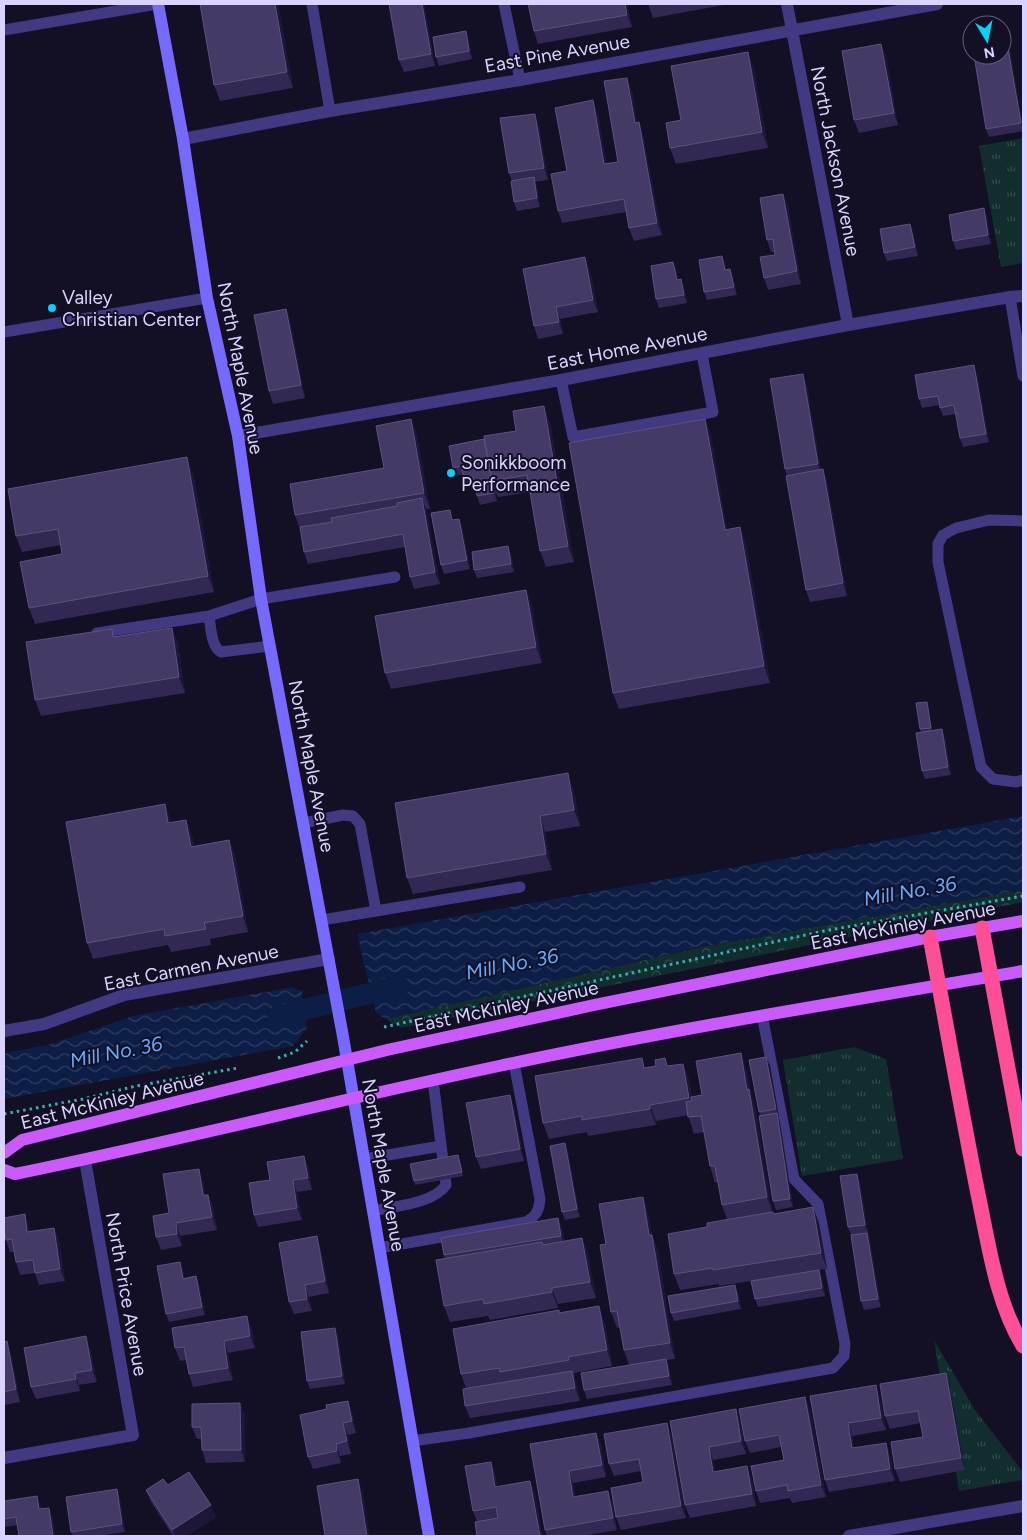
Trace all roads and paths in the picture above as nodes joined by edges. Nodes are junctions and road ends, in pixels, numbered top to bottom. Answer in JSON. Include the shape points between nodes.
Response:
{"nodes":[{"id":1,"x":158,"y":4,"type":"edge"},
{"id":2,"x":312,"y":4,"type":"edge"},
{"id":3,"x":504,"y":4,"type":"edge"},
{"id":4,"x":787,"y":4,"type":"edge"},
{"id":5,"x":937,"y":4,"type":"edge"},
{"id":6,"x":792,"y":29,"type":"junction"},
{"id":7,"x":4,"y":30,"type":"edge"},
{"id":8,"x":520,"y":80,"type":"junction"},
{"id":9,"x":330,"y":112,"type":"junction"},
{"id":10,"x":183,"y":138,"type":"junction"},
{"id":11,"x":1017,"y":297,"type":"edge"},
{"id":12,"x":207,"y":298,"type":"junction"},
{"id":13,"x":848,"y":325,"type":"junction"},
{"id":14,"x":4,"y":332,"type":"edge"},
{"id":15,"x":702,"y":354,"type":"junction"},
{"id":16,"x":1023,"y":376,"type":"edge"},
{"id":17,"x":560,"y":380,"type":"junction"},
{"id":18,"x":238,"y":436,"type":"junction"},
{"id":19,"x":1023,"y":521,"type":"edge"},
{"id":20,"x":395,"y":577,"type":"dead end"},
{"id":21,"x":261,"y":599,"type":"junction"},
{"id":22,"x":209,"y":616,"type":"junction"},
{"id":23,"x":82,"y":635,"type":"edge"},
{"id":24,"x":270,"y":646,"type":"junction"},
{"id":25,"x":1023,"y":780,"type":"edge"},
{"id":26,"x":304,"y":823,"type":"junction"},
{"id":27,"x":520,"y":886,"type":"dead end"},
{"id":28,"x":1023,"y":896,"type":"edge"},
{"id":29,"x":376,"y":911,"type":"junction"},
{"id":30,"x":322,"y":920,"type":"junction"},
{"id":31,"x":1023,"y":921,"type":"edge"},
{"id":32,"x":982,"y":928,"type":"junction"},
{"id":33,"x":930,"y":937,"type":"junction"},
{"id":34,"x":329,"y":960,"type":"junction"},
{"id":35,"x":1023,"y":971,"type":"edge"},
{"id":36,"x":991,"y":976,"type":"junction"},
{"id":37,"x":939,"y":985,"type":"junction"},
{"id":38,"x":762,"y":1016,"type":"junction"},
{"id":39,"x":384,"y":1027,"type":"dead end"},
{"id":40,"x":4,"y":1031,"type":"edge"},
{"id":41,"x":307,"y":1041,"type":"dead end"},
{"id":42,"x":274,"y":1060,"type":"dead end"},
{"id":43,"x":347,"y":1060,"type":"junction"},
{"id":44,"x":514,"y":1063,"type":"junction"},
{"id":45,"x":242,"y":1068,"type":"dead end"},
{"id":46,"x":433,"y":1080,"type":"junction"},
{"id":47,"x":354,"y":1098,"type":"junction"},
{"id":48,"x":4,"y":1114,"type":"edge"},
{"id":49,"x":441,"y":1146,"type":"junction"},
{"id":50,"x":1023,"y":1149,"type":"edge"},
{"id":51,"x":4,"y":1153,"type":"edge"},
{"id":52,"x":364,"y":1159,"type":"junction"},
{"id":53,"x":85,"y":1160,"type":"junction"},
{"id":54,"x":4,"y":1170,"type":"edge"},
{"id":55,"x":373,"y":1210,"type":"junction"},
{"id":56,"x":379,"y":1248,"type":"junction"},
{"id":57,"x":1023,"y":1346,"type":"edge"},
{"id":58,"x":412,"y":1441,"type":"junction"},
{"id":59,"x":4,"y":1458,"type":"edge"},
{"id":60,"x":1023,"y":1506,"type":"edge"},
{"id":61,"x":429,"y":1536,"type":"edge"},
{"id":62,"x":849,"y":1536,"type":"edge"}],
"edges":[{"from":1,"to":7,"type":"lane"},
{"from":1,"to":10,"type":"street","name":"North Maple Avenue"},
{"from":2,"to":9,"type":"lane"},
{"from":3,"to":8,"type":"lane"},
{"from":4,"to":6,"type":"street","name":"North Jackson Avenue"},
{"from":5,"to":6,"type":"street","name":"East Pine Avenue"},
{"from":6,"to":8,"type":"street","name":"East Pine Avenue"},
{"from":6,"to":13,"type":"street","name":"North Jackson Avenue"},
{"from":8,"to":9,"type":"street","name":"East Pine Avenue"},
{"from":9,"to":10,"type":"street","name":"East Pine Avenue"},
{"from":10,"to":12,"type":"street","name":"North Maple Avenue"},
{"from":11,"to":13,"type":"street","name":"East Home Avenue"},
{"from":11,"to":16,"type":"lane"},
{"from":12,"to":14,"type":"lane"},
{"from":12,"to":18,"type":"street","name":"North Maple Avenue"},
{"from":13,"to":15,"type":"street","name":"East Home Avenue"},
{"from":15,"to":17,"type":"street","name":"East Home Avenue"},
{"from":15,"to":17,"type":"lane","via":[[713,412],[573,437]]},
{"from":17,"to":18,"type":"street","name":"East Home Avenue"},
{"from":18,"to":21,"type":"street","name":"North Maple Avenue"},
{"from":19,"to":25,"type":"lane","via":[[989,520],[956,528],[943,535],[938,544],[938,562],[981,767],[993,779]]},
{"from":20,"to":21,"type":"lane"},
{"from":21,"to":22,"type":"lane"},
{"from":21,"to":24,"type":"street","name":"North Maple Avenue"},
{"from":22,"to":23,"type":"lane"},
{"from":22,"to":24,"type":"lane","via":[[214,642],[221,652]]},
{"from":24,"to":26,"type":"street","name":"North Maple Avenue"},
{"from":26,"to":29,"type":"lane","via":[[344,815],[353,816],[360,824]]},
{"from":26,"to":30,"type":"street","name":"North Maple Avenue"},
{"from":27,"to":29,"type":"lane"},
{"from":28,"to":39,"type":"path","via":[[824,932]]},
{"from":29,"to":30,"type":"lane"},
{"from":30,"to":34,"type":"street","name":"North Maple Avenue"},
{"from":31,"to":32,"type":"main road","name":"East McKinley Avenue"},
{"from":32,"to":33,"type":"main road","name":"East McKinley Avenue"},
{"from":32,"to":36,"type":"highway"},
{"from":33,"to":37,"type":"highway"},
{"from":33,"to":43,"type":"main road","name":"East McKinley Avenue","via":[[594,1005]]},
{"from":34,"to":40,"type":"street","name":"East Carmen Avenue","via":[[124,995],[44,1024]]},
{"from":34,"to":43,"type":"street","name":"North Maple Avenue"},
{"from":35,"to":36,"type":"main road"},
{"from":36,"to":37,"type":"main road"},
{"from":36,"to":50,"type":"highway"},
{"from":37,"to":38,"type":"main road"},
{"from":37,"to":57,"type":"highway","via":[[993,1263],[1002,1300]]},
{"from":38,"to":44,"type":"main road"},
{"from":38,"to":58,"type":"lane","via":[[794,1179],[818,1204],[845,1344],[844,1356],[833,1368]]},
{"from":41,"to":42,"type":"path","via":[[295,1052]]},
{"from":43,"to":47,"type":"street","name":"North Maple Avenue"},
{"from":43,"to":51,"type":"main road","name":"East McKinley Avenue","via":[[22,1140]]},
{"from":44,"to":46,"type":"main road"},
{"from":44,"to":56,"type":"lane","via":[[540,1199],[539,1210],[534,1217],[526,1222]]},
{"from":45,"to":48,"type":"path"},
{"from":46,"to":47,"type":"main road"},
{"from":46,"to":49,"type":"lane"},
{"from":47,"to":52,"type":"street","name":"North Maple Avenue"},
{"from":47,"to":53,"type":"main road"},
{"from":49,"to":52,"type":"lane"},
{"from":49,"to":55,"type":"lane","via":[[446,1185],[442,1191],[433,1198]]},
{"from":52,"to":55,"type":"street","name":"North Maple Avenue"},
{"from":53,"to":54,"type":"main road","via":[[15,1174]]},
{"from":53,"to":59,"type":"street","name":"North Price Avenue","via":[[133,1435]]},
{"from":55,"to":56,"type":"street","name":"North Maple Avenue"},
{"from":56,"to":58,"type":"street","name":"North Maple Avenue"},
{"from":58,"to":61,"type":"street","name":"North Maple Avenue"},
{"from":60,"to":62,"type":"street"}]}
